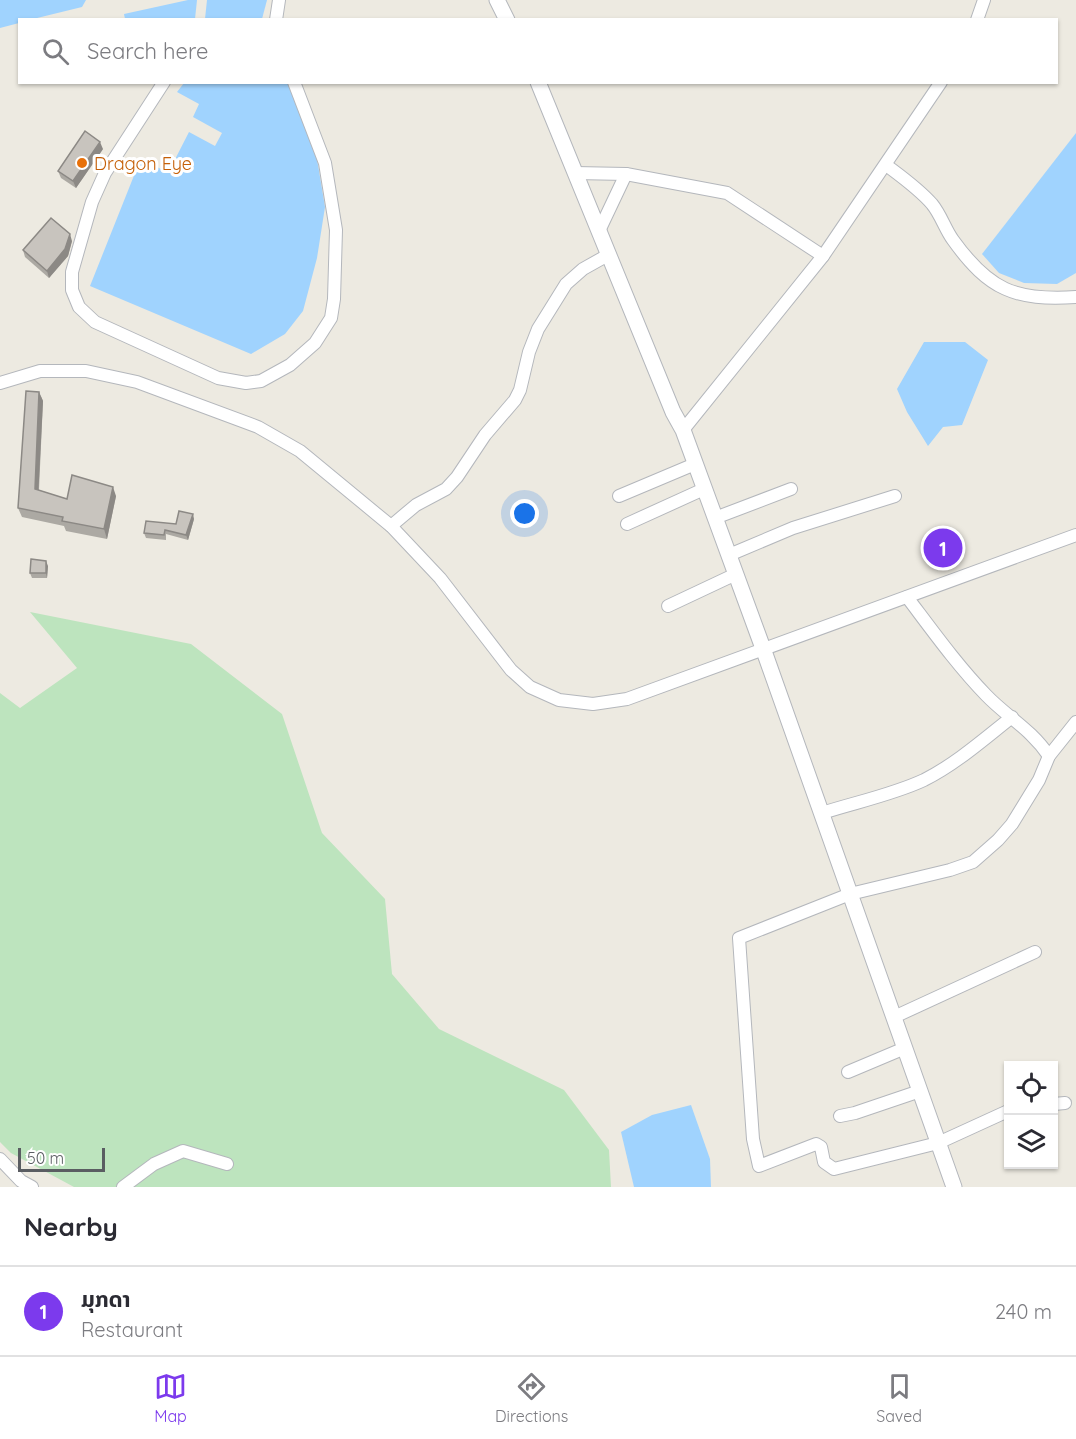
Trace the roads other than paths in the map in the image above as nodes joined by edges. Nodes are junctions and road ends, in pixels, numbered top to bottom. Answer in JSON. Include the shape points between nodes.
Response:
{"nodes":[{"id":1,"x":279,"y":0,"type":"edge"},
{"id":2,"x":497,"y":0,"type":"edge"},
{"id":3,"x":984,"y":0,"type":"edge"},
{"id":4,"x":276,"y":18,"type":"edge"},
{"id":5,"x":506,"y":18,"type":"edge"},
{"id":6,"x":978,"y":18,"type":"edge"},
{"id":7,"x":163,"y":84,"type":"edge"},
{"id":8,"x":295,"y":84,"type":"edge"},
{"id":9,"x":539,"y":84,"type":"edge"},
{"id":10,"x":940,"y":84,"type":"edge"},
{"id":11,"x":886,"y":165,"type":"junction"},
{"id":12,"x":575,"y":173,"type":"junction"},
{"id":13,"x":626,"y":174,"type":"junction"},
{"id":14,"x":599,"y":231,"type":"junction"},
{"id":15,"x":608,"y":255,"type":"junction"},
{"id":16,"x":823,"y":256,"type":"junction"},
{"id":17,"x":1076,"y":297,"type":"edge"},
{"id":18,"x":0,"y":383,"type":"edge"},
{"id":19,"x":683,"y":430,"type":"junction"},
{"id":20,"x":695,"y":464,"type":"junction"},
{"id":21,"x":704,"y":489,"type":"junction"},
{"id":22,"x":791,"y":489,"type":"dead end"},
{"id":23,"x":619,"y":496,"type":"dead end"},
{"id":24,"x":896,"y":496,"type":"dead end"},
{"id":25,"x":715,"y":518,"type":"junction"},
{"id":26,"x":627,"y":524,"type":"dead end"},
{"id":27,"x":391,"y":526,"type":"junction"},
{"id":28,"x":1076,"y":535,"type":"edge"},
{"id":29,"x":729,"y":555,"type":"junction"},
{"id":30,"x":736,"y":574,"type":"junction"},
{"id":31,"x":907,"y":597,"type":"junction"},
{"id":32,"x":668,"y":606,"type":"dead end"},
{"id":33,"x":764,"y":651,"type":"junction"},
{"id":34,"x":1012,"y":717,"type":"junction"},
{"id":35,"x":1076,"y":722,"type":"edge"},
{"id":36,"x":1049,"y":756,"type":"junction"},
{"id":37,"x":822,"y":813,"type":"junction"},
{"id":38,"x":850,"y":894,"type":"junction"},
{"id":39,"x":1035,"y":952,"type":"dead end"},
{"id":40,"x":894,"y":1017,"type":"junction"},
{"id":41,"x":905,"y":1047,"type":"junction"},
{"id":42,"x":848,"y":1071,"type":"dead end"},
{"id":43,"x":920,"y":1091,"type":"junction"},
{"id":44,"x":1004,"y":1113,"type":"edge"},
{"id":45,"x":840,"y":1116,"type":"dead end"},
{"id":46,"x":938,"y":1143,"type":"junction"},
{"id":47,"x":0,"y":1160,"type":"edge"},
{"id":48,"x":227,"y":1164,"type":"dead end"},
{"id":49,"x":32,"y":1187,"type":"edge"},
{"id":50,"x":123,"y":1187,"type":"edge"},
{"id":51,"x":954,"y":1187,"type":"edge"}],
"edges":[{"from":1,"to":4,"type":"street"},
{"from":2,"to":5,"type":"street"},
{"from":3,"to":6,"type":"street"},
{"from":7,"to":8,"type":"street","via":[[105,173],[92,202],[72,273],[72,290],[79,307],[95,322],[218,378],[246,383],[261,381],[290,365],[315,343],[331,318],[336,230],[325,163]]},
{"from":9,"to":12,"type":"street"},
{"from":10,"to":11,"type":"street"},
{"from":11,"to":16,"type":"street"},
{"from":11,"to":17,"type":"street","via":[[919,190],[972,265],[997,285],[1024,296]]},
{"from":12,"to":13,"type":"street"},
{"from":12,"to":14,"type":"street"},
{"from":13,"to":14,"type":"street"},
{"from":13,"to":16,"type":"street","via":[[727,193]]},
{"from":14,"to":15,"type":"street"},
{"from":15,"to":19,"type":"street"},
{"from":15,"to":27,"type":"street","via":[[566,284],[538,329],[515,400],[457,477],[446,489],[416,505]]},
{"from":16,"to":19,"type":"street"},
{"from":18,"to":27,"type":"street","via":[[40,370],[86,371],[137,382],[258,427],[300,451]]},
{"from":19,"to":20,"type":"street"},
{"from":20,"to":21,"type":"street"},
{"from":20,"to":23,"type":"street"},
{"from":21,"to":25,"type":"street"},
{"from":21,"to":26,"type":"street"},
{"from":22,"to":25,"type":"street"},
{"from":24,"to":29,"type":"street","via":[[792,528]]},
{"from":25,"to":29,"type":"street"},
{"from":27,"to":33,"type":"street","via":[[440,578],[511,670],[530,687],[559,700],[593,704],[627,699]]},
{"from":28,"to":31,"type":"street"},
{"from":29,"to":30,"type":"street"},
{"from":30,"to":32,"type":"street"},
{"from":30,"to":33,"type":"street"},
{"from":31,"to":33,"type":"street"},
{"from":31,"to":34,"type":"street","via":[[981,689]]},
{"from":33,"to":37,"type":"street"},
{"from":34,"to":36,"type":"street"},
{"from":34,"to":37,"type":"street","via":[[924,779]]},
{"from":35,"to":36,"type":"street"},
{"from":36,"to":38,"type":"street","via":[[1012,824],[973,862]]},
{"from":37,"to":38,"type":"street"},
{"from":38,"to":40,"type":"street"},
{"from":38,"to":46,"type":"street","via":[[739,938],[753,1140],[759,1166],[816,1144],[821,1147],[824,1162],[834,1169]]},
{"from":39,"to":40,"type":"street"},
{"from":40,"to":41,"type":"street"},
{"from":41,"to":42,"type":"street"},
{"from":41,"to":43,"type":"street"},
{"from":43,"to":45,"type":"street"},
{"from":43,"to":46,"type":"street"},
{"from":44,"to":46,"type":"street"},
{"from":46,"to":51,"type":"street"},
{"from":47,"to":49,"type":"street"},
{"from":48,"to":50,"type":"street","via":[[183,1150],[154,1164]]}]}
